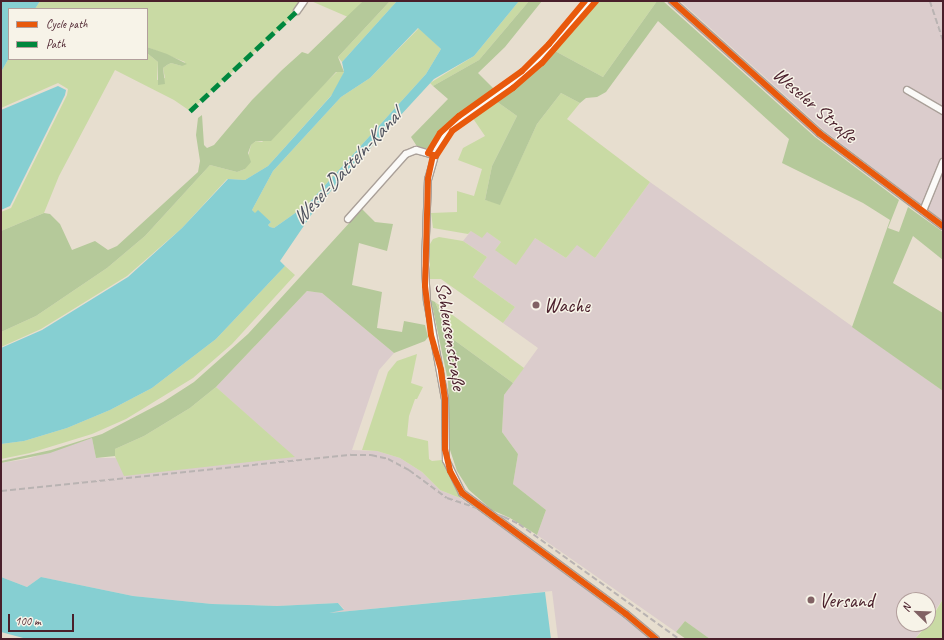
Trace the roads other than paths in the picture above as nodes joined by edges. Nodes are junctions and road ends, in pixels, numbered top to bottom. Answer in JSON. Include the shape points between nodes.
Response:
{"nodes":[{"id":1,"x":304,"y":1,"type":"edge"},
{"id":2,"x":591,"y":1,"type":"edge"},
{"id":3,"x":672,"y":1,"type":"edge"},
{"id":4,"x":297,"y":11,"type":"dead end"},
{"id":5,"x":908,"y":90,"type":"dead end"},
{"id":6,"x":943,"y":111,"type":"edge"},
{"id":7,"x":433,"y":155,"type":"junction"},
{"id":8,"x":943,"y":162,"type":"edge"},
{"id":9,"x":922,"y":211,"type":"junction"},
{"id":10,"x":348,"y":219,"type":"dead end"},
{"id":11,"x":943,"y":226,"type":"edge"},
{"id":12,"x":656,"y":639,"type":"edge"}],
"edges":[{"from":1,"to":4,"type":"street"},
{"from":2,"to":7,"type":"street","name":"Schleusenstraße","via":[[522,77],[448,131]]},
{"from":3,"to":9,"type":"street","name":"Weseler Straße","via":[[819,133]]},
{"from":5,"to":6,"type":"street"},
{"from":7,"to":10,"type":"street","via":[[416,150],[406,154]]},
{"from":7,"to":12,"type":"street","name":"Schleusenstraße","via":[[428,180],[425,286],[431,335],[441,371],[445,399],[445,449],[450,471],[462,493]]},
{"from":8,"to":9,"type":"street"},
{"from":9,"to":11,"type":"street","name":"Weseler Straße"}]}
